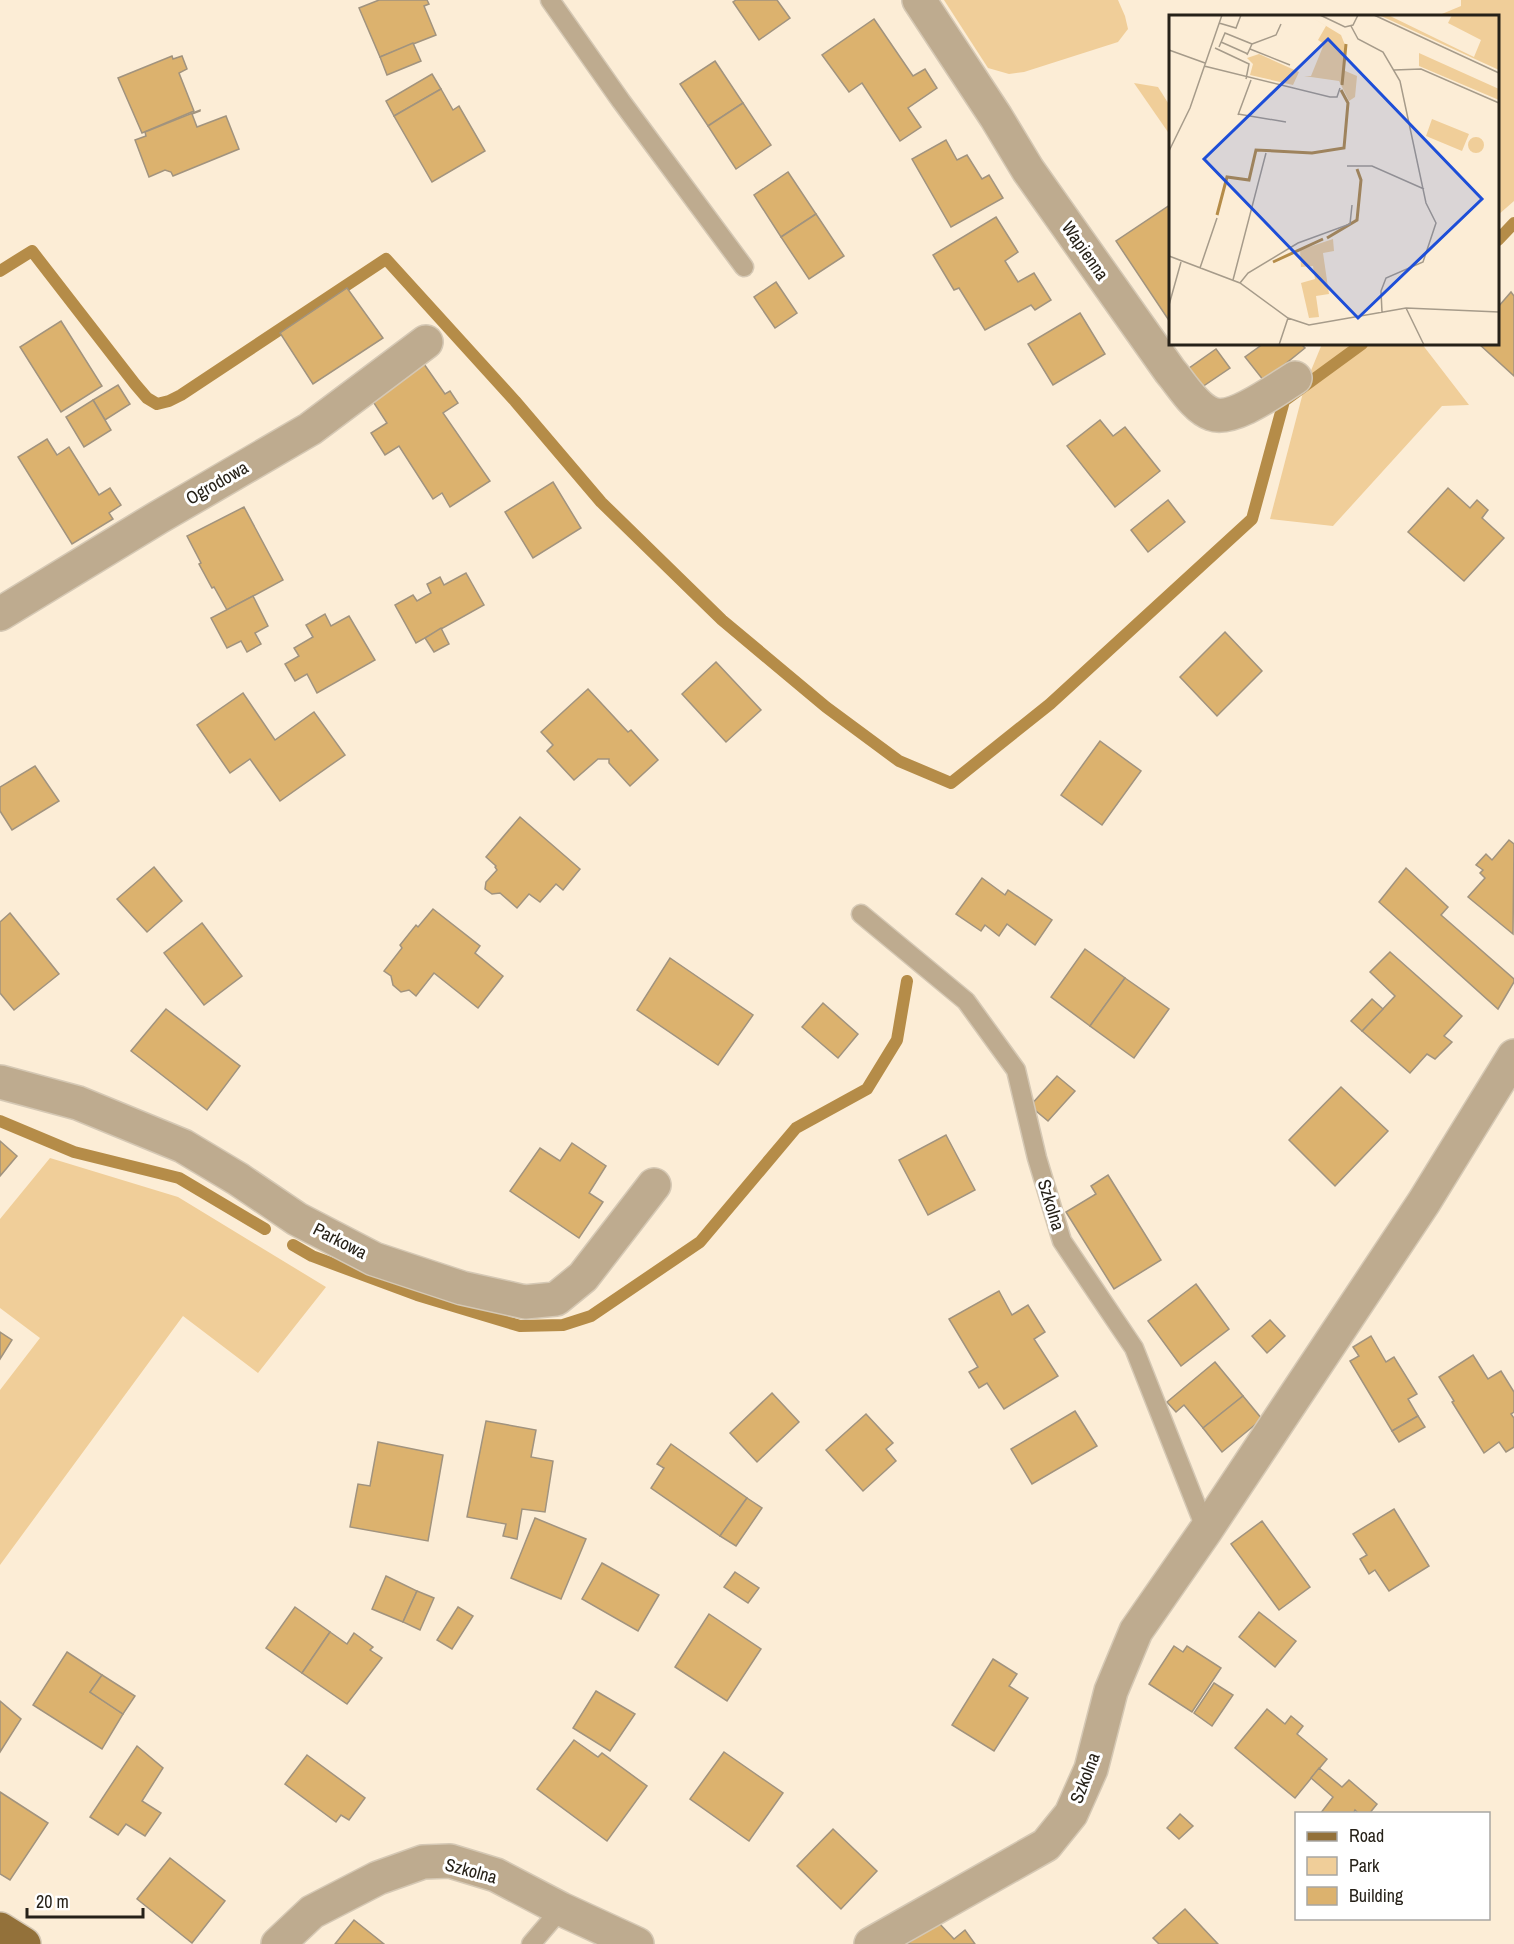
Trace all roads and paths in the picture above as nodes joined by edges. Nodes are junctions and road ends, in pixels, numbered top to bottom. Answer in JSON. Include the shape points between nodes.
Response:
{"nodes":[{"id":1,"x":550,"y":0,"type":"edge"},
{"id":2,"x":919,"y":0,"type":"edge"},
{"id":3,"x":744,"y":267,"type":"dead end"},
{"id":4,"x":426,"y":342,"type":"dead end"},
{"id":5,"x":1295,"y":378,"type":"dead end"},
{"id":6,"x":0,"y":614,"type":"edge"},
{"id":7,"x":861,"y":914,"type":"dead end"},
{"id":8,"x":1514,"y":1056,"type":"edge"},
{"id":9,"x":0,"y":1082,"type":"edge"},
{"id":10,"x":654,"y":1185,"type":"dead end"},
{"id":11,"x":1206,"y":1530,"type":"junction"},
{"id":12,"x":561,"y":1909,"type":"junction"},
{"id":13,"x":0,"y":1929,"type":"edge"},
{"id":14,"x":24,"y":1944,"type":"edge"},
{"id":15,"x":278,"y":1944,"type":"edge"},
{"id":16,"x":531,"y":1944,"type":"edge"},
{"id":17,"x":637,"y":1944,"type":"edge"},
{"id":18,"x":871,"y":1944,"type":"edge"}],
"edges":[{"from":1,"to":3,"type":"lane"},
{"from":2,"to":5,"type":"street","name":"Wapienna","via":[[1028,170],[1196,403],[1210,414],[1222,416],[1242,410]]},
{"from":4,"to":6,"type":"street","name":"Ogrodowa","via":[[310,429]]},
{"from":7,"to":11,"type":"lane","name":"Szkolna","via":[[966,1000],[1016,1070],[1062,1241],[1134,1348]]},
{"from":8,"to":11,"type":"street","name":"Szkolna","via":[[1424,1202]]},
{"from":9,"to":10,"type":"street","name":"Parkowa","via":[[78,1103],[183,1146],[297,1219],[374,1259],[462,1288],[525,1302],[556,1299],[583,1277]]},
{"from":11,"to":18,"type":"street","name":"Szkolna","via":[[1136,1631],[1111,1691],[1091,1769],[1071,1814],[1046,1845]]},
{"from":12,"to":15,"type":"street","name":"Szkolna","via":[[496,1875],[450,1861],[423,1862],[378,1878],[312,1912]]},
{"from":12,"to":16,"type":"lane"},
{"from":12,"to":17,"type":"street","name":"Szkolna"},
{"from":13,"to":14,"type":"main road"}]}
